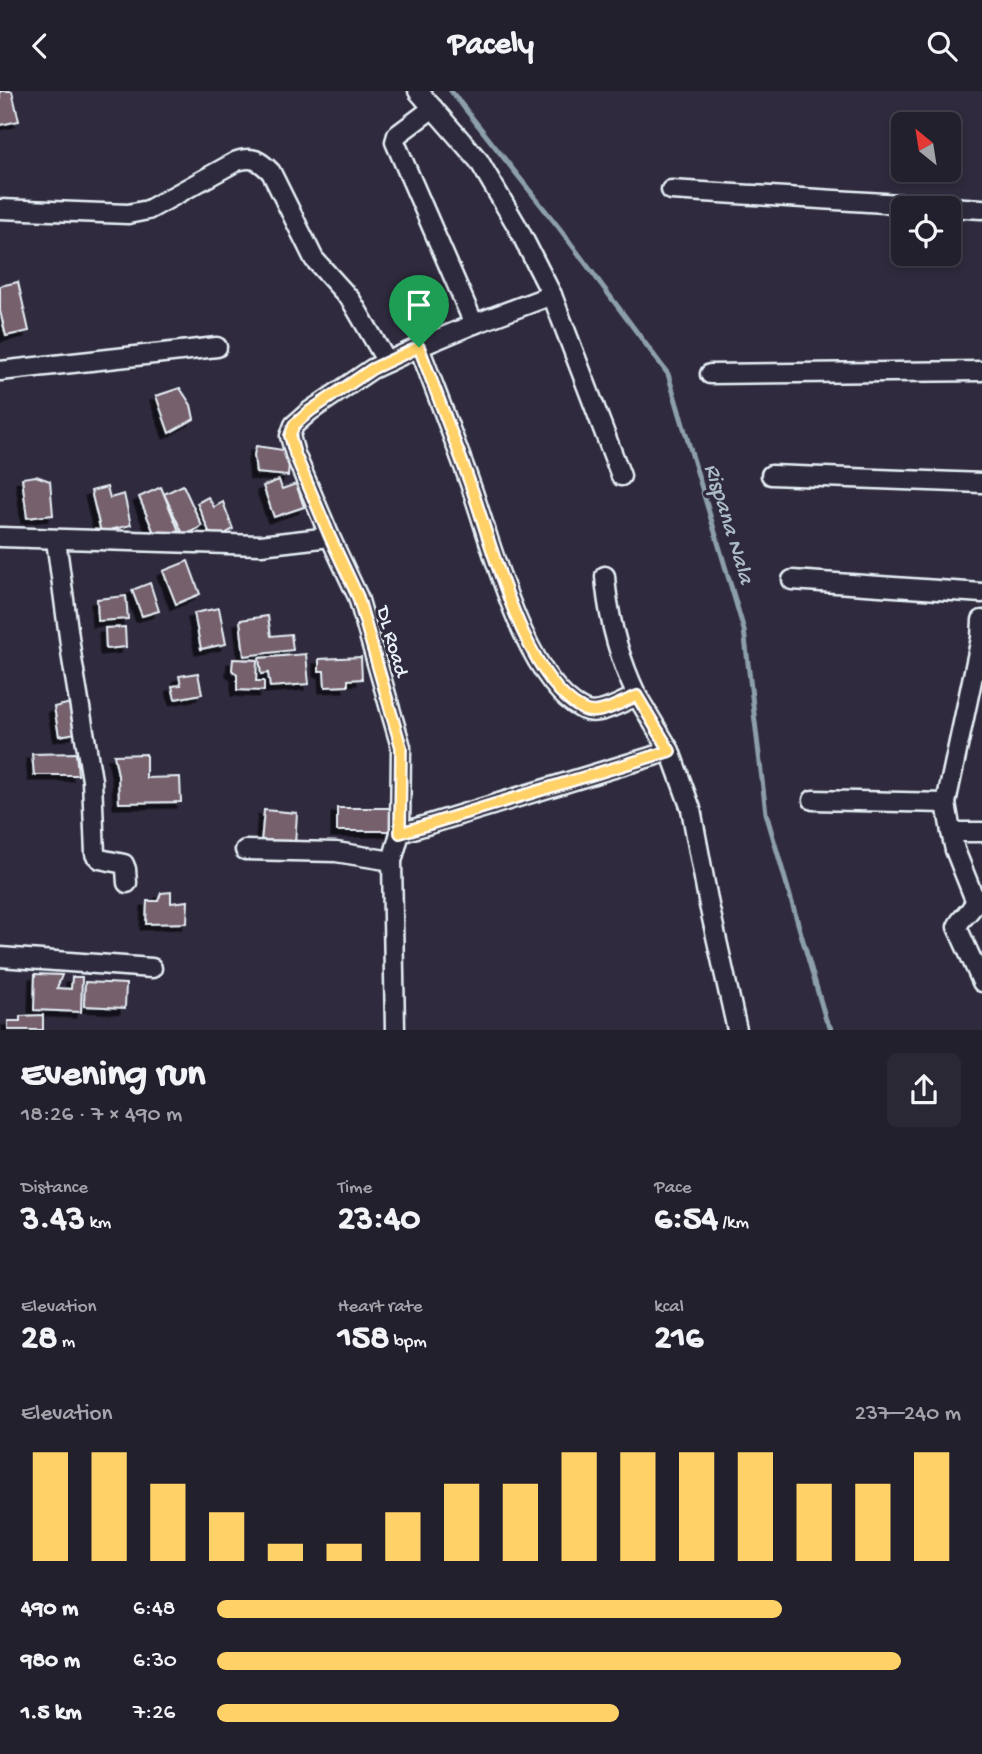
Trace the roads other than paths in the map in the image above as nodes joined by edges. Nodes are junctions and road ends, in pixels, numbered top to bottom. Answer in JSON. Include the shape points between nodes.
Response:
{"nodes":[{"id":1,"x":418,"y":91,"type":"edge"},
{"id":2,"x":433,"y":108,"type":"junction"},
{"id":3,"x":671,"y":190,"type":"dead end"},
{"id":4,"x":0,"y":209,"type":"edge"},
{"id":5,"x":982,"y":209,"type":"edge"},
{"id":6,"x":552,"y":295,"type":"junction"},
{"id":7,"x":474,"y":324,"type":"junction"},
{"id":8,"x":217,"y":347,"type":"dead end"},
{"id":9,"x":419,"y":347,"type":"junction"},
{"id":10,"x":387,"y":362,"type":"junction"},
{"id":11,"x":982,"y":370,"type":"edge"},
{"id":12,"x":0,"y":371,"type":"edge"},
{"id":13,"x":710,"y":374,"type":"dead end"},
{"id":14,"x":621,"y":475,"type":"dead end"},
{"id":15,"x":772,"y":475,"type":"dead end"},
{"id":16,"x":982,"y":483,"type":"edge"},
{"id":17,"x":0,"y":537,"type":"edge"},
{"id":18,"x":330,"y":537,"type":"junction"},
{"id":19,"x":56,"y":540,"type":"junction"},
{"id":20,"x":604,"y":576,"type":"dead end"},
{"id":21,"x":792,"y":580,"type":"dead end"},
{"id":22,"x":982,"y":593,"type":"edge"},
{"id":23,"x":982,"y":619,"type":"edge"},
{"id":24,"x":637,"y":696,"type":"junction"},
{"id":25,"x":670,"y":751,"type":"junction"},
{"id":26,"x":813,"y":800,"type":"dead end"},
{"id":27,"x":946,"y":803,"type":"junction"},
{"id":28,"x":951,"y":832,"type":"junction"},
{"id":29,"x":982,"y":832,"type":"edge"},
{"id":30,"x":400,"y":833,"type":"junction"},
{"id":31,"x":245,"y":850,"type":"dead end"},
{"id":32,"x":392,"y":861,"type":"junction"},
{"id":33,"x":127,"y":883,"type":"dead end"},
{"id":34,"x":0,"y":957,"type":"edge"},
{"id":35,"x":152,"y":968,"type":"dead end"},
{"id":36,"x":982,"y":982,"type":"edge"},
{"id":37,"x":395,"y":1030,"type":"edge"},
{"id":38,"x":737,"y":1030,"type":"edge"}],
"edges":[{"from":1,"to":2,"type":"street"},
{"from":2,"to":6,"type":"street","via":[[479,161]]},
{"from":2,"to":7,"type":"street","via":[[397,135],[395,142]]},
{"from":3,"to":5,"type":"street"},
{"from":4,"to":10,"type":"street","via":[[128,214],[148,210],[250,157],[271,172],[314,259],[351,300]]},
{"from":6,"to":7,"type":"street","name":"DL Road"},
{"from":6,"to":14,"type":"street"},
{"from":7,"to":9,"type":"street","name":"DL Road"},
{"from":8,"to":12,"type":"street"},
{"from":9,"to":10,"type":"street","name":"DL Road"},
{"from":9,"to":24,"type":"street","via":[[512,605],[539,664],[555,687],[584,711],[596,712]]},
{"from":10,"to":18,"type":"street","name":"DL Road","via":[[310,411],[294,425],[290,436]]},
{"from":11,"to":13,"type":"street"},
{"from":15,"to":16,"type":"street"},
{"from":17,"to":19,"type":"street"},
{"from":18,"to":19,"type":"street","via":[[261,545]]},
{"from":18,"to":30,"type":"street","name":"DL Road","via":[[358,597],[401,747]]},
{"from":19,"to":33,"type":"street","via":[[92,780],[95,854],[124,864]]},
{"from":20,"to":24,"type":"street","via":[[625,672]]},
{"from":21,"to":22,"type":"street"},
{"from":23,"to":27,"type":"street"},
{"from":24,"to":25,"type":"street"},
{"from":25,"to":30,"type":"street"},
{"from":25,"to":38,"type":"street","via":[[691,809]]},
{"from":26,"to":27,"type":"street"},
{"from":27,"to":28,"type":"street"},
{"from":28,"to":29,"type":"street"},
{"from":28,"to":36,"type":"street","via":[[975,900],[957,927]]},
{"from":30,"to":32,"type":"street","name":"DL Road"},
{"from":31,"to":32,"type":"street","via":[[336,852]]},
{"from":32,"to":37,"type":"street","name":"DL Road"},
{"from":34,"to":35,"type":"street"}]}
